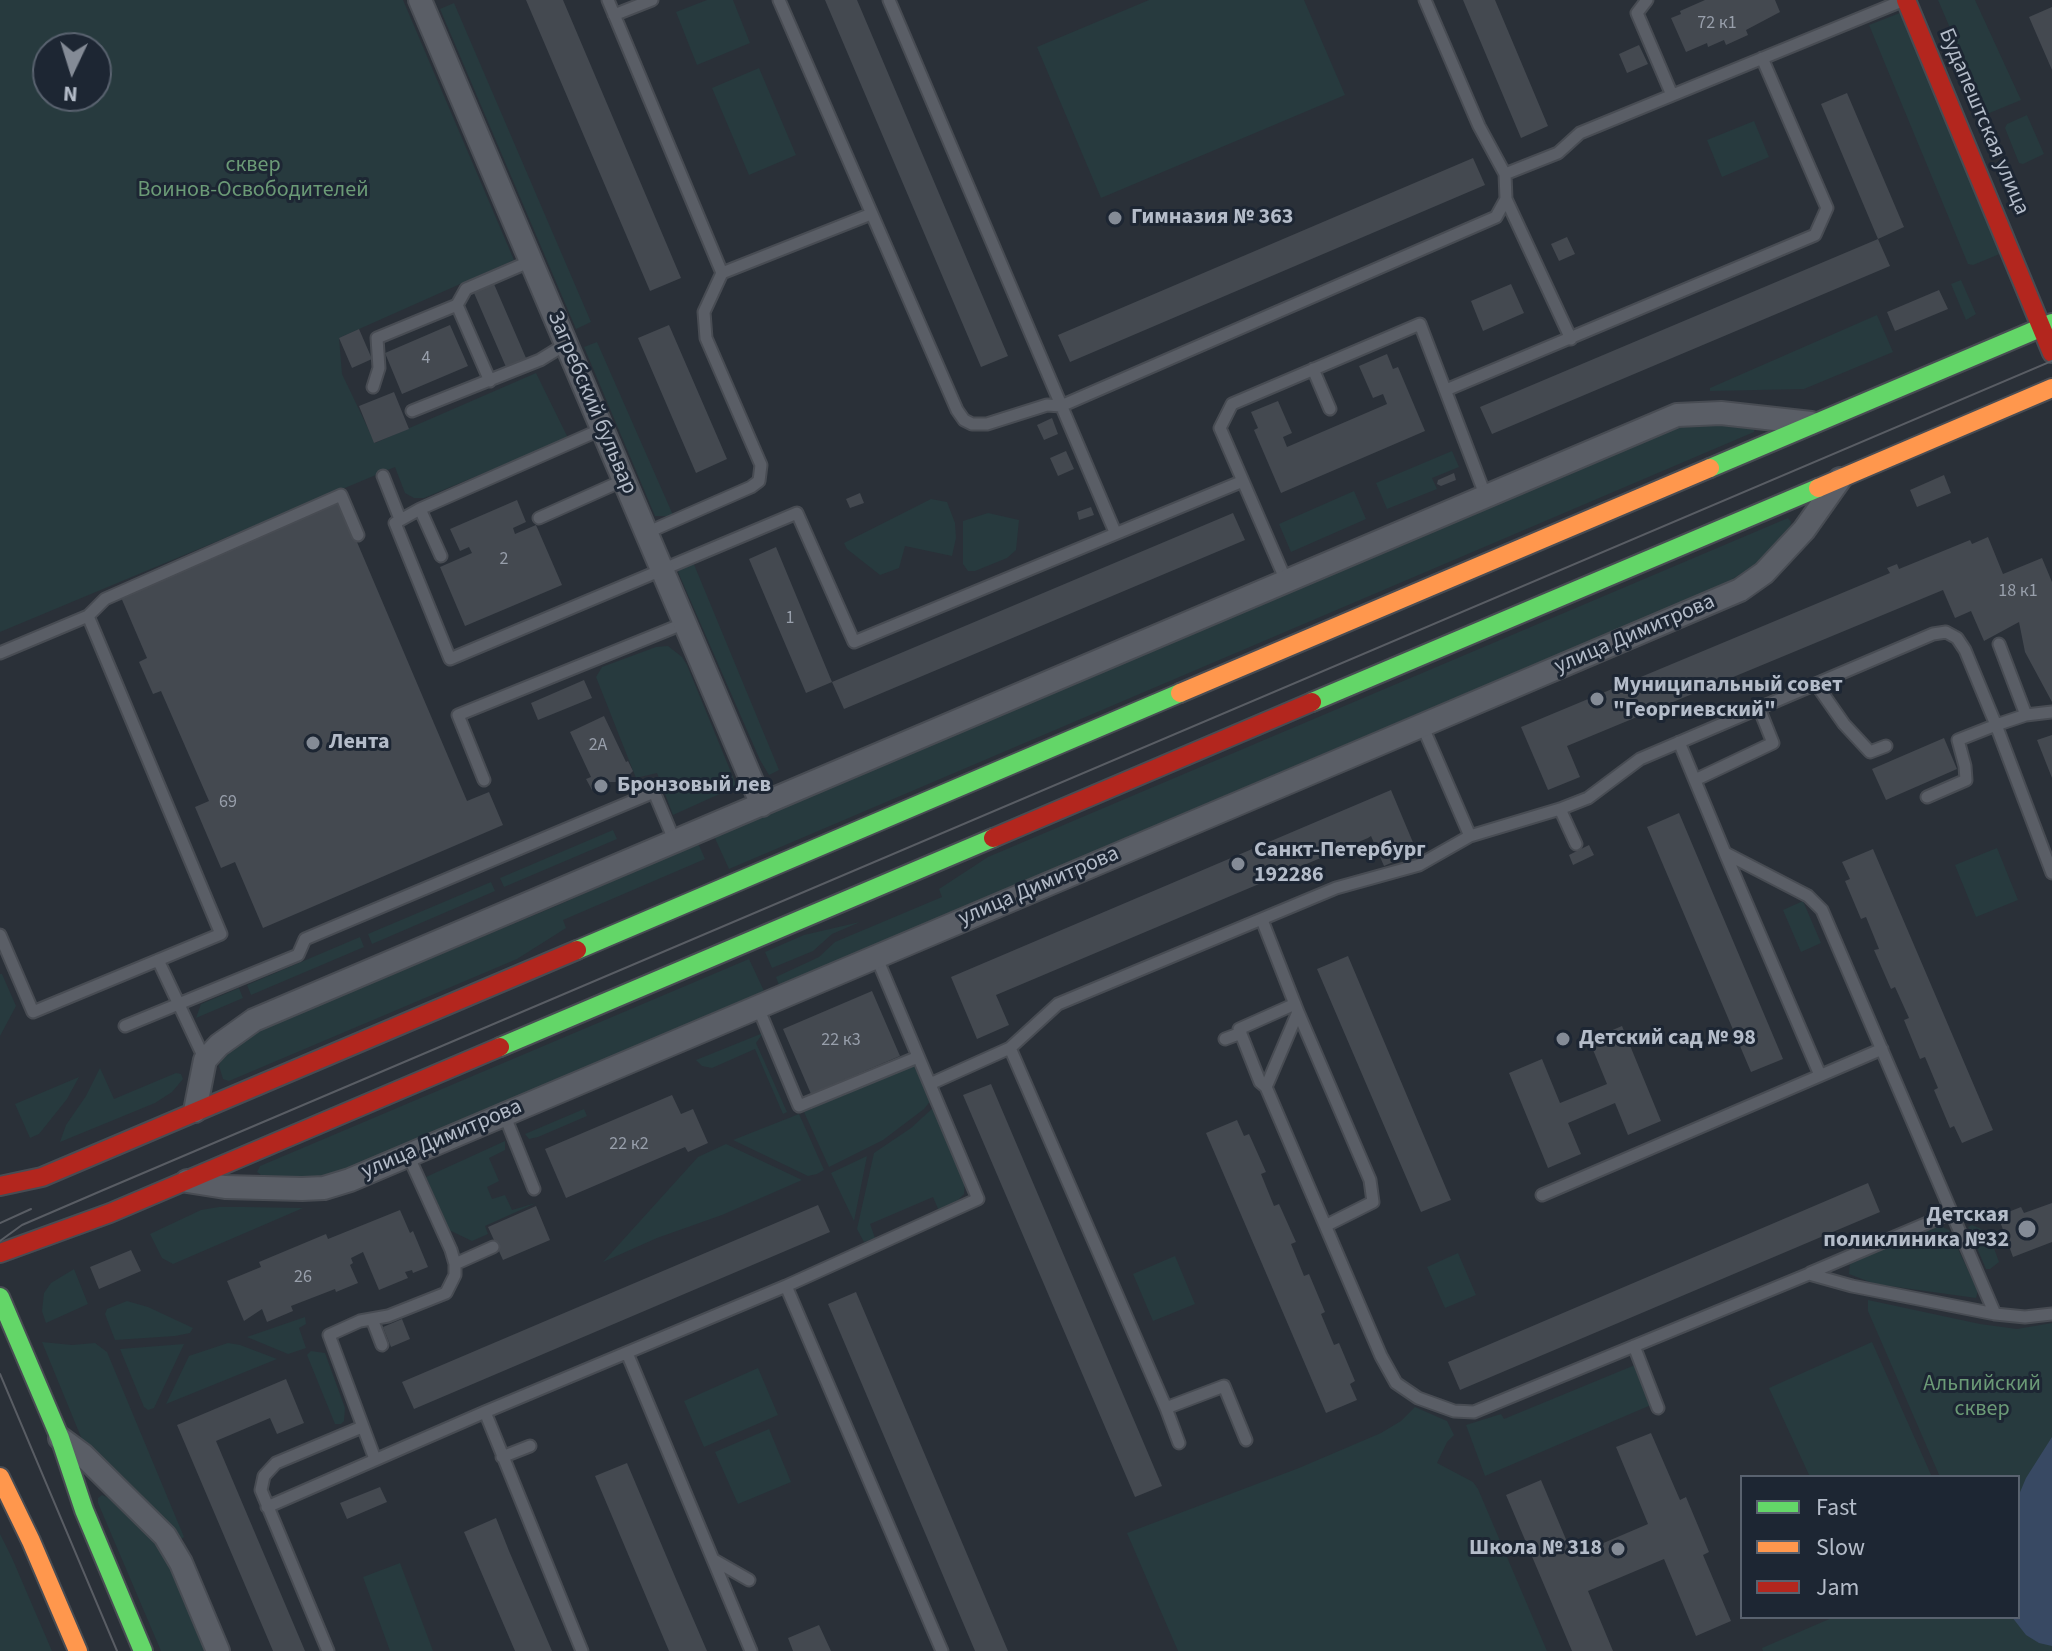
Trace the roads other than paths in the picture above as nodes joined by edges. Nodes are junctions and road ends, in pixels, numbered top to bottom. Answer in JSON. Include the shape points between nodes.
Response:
{"nodes":[{"id":1,"x":420,"y":0,"type":"edge"},
{"id":2,"x":608,"y":0,"type":"edge"},
{"id":3,"x":652,"y":0,"type":"edge"},
{"id":4,"x":779,"y":0,"type":"edge"},
{"id":5,"x":889,"y":0,"type":"edge"},
{"id":6,"x":1425,"y":0,"type":"edge"},
{"id":7,"x":1647,"y":0,"type":"edge"},
{"id":8,"x":1905,"y":0,"type":"edge"},
{"id":9,"x":614,"y":15,"type":"junction"},
{"id":10,"x":1762,"y":58,"type":"junction"},
{"id":11,"x":1672,"y":95,"type":"junction"},
{"id":12,"x":1505,"y":174,"type":"junction"},
{"id":13,"x":1506,"y":199,"type":"junction"},
{"id":14,"x":871,"y":214,"type":"junction"},
{"id":15,"x":531,"y":261,"type":"junction"},
{"id":16,"x":722,"y":273,"type":"junction"},
{"id":17,"x":457,"y":305,"type":"junction"},
{"id":18,"x":2047,"y":325,"type":"edge"},
{"id":19,"x":1571,"y":339,"type":"junction"},
{"id":20,"x":566,"y":344,"type":"junction"},
{"id":21,"x":2052,"y":353,"type":"edge"},
{"id":22,"x":1313,"y":369,"type":"junction"},
{"id":23,"x":490,"y":381,"type":"junction"},
{"id":24,"x":373,"y":387,"type":"dead end"},
{"id":25,"x":2052,"y":388,"type":"edge"},
{"id":26,"x":1446,"y":390,"type":"junction"},
{"id":27,"x":1061,"y":406,"type":"junction"},
{"id":28,"x":1330,"y":409,"type":"dead end"},
{"id":29,"x":412,"y":411,"type":"dead end"},
{"id":30,"x":1816,"y":423,"type":"junction"},
{"id":31,"x":602,"y":429,"type":"junction"},
{"id":32,"x":383,"y":476,"type":"dead end"},
{"id":33,"x":1842,"y":477,"type":"junction"},
{"id":34,"x":624,"y":480,"type":"junction"},
{"id":35,"x":1243,"y":481,"type":"junction"},
{"id":36,"x":1487,"y":497,"type":"junction"},
{"id":37,"x":420,"y":509,"type":"junction"},
{"id":38,"x":539,"y":518,"type":"dead end"},
{"id":39,"x":400,"y":519,"type":"junction"},
{"id":40,"x":1115,"y":532,"type":"junction"},
{"id":41,"x":646,"y":533,"type":"junction"},
{"id":42,"x":358,"y":535,"type":"dead end"},
{"id":43,"x":441,"y":556,"type":"dead end"},
{"id":44,"x":661,"y":569,"type":"junction"},
{"id":45,"x":1287,"y":583,"type":"junction"},
{"id":46,"x":88,"y":616,"type":"junction"},
{"id":47,"x":685,"y":623,"type":"junction"},
{"id":48,"x":1999,"y":644,"type":"dead end"},
{"id":49,"x":0,"y":653,"type":"edge"},
{"id":50,"x":1816,"y":684,"type":"junction"},
{"id":51,"x":1759,"y":708,"type":"junction"},
{"id":52,"x":2052,"y":712,"type":"edge"},
{"id":53,"x":2026,"y":715,"type":"junction"},
{"id":54,"x":1422,"y":725,"type":"junction"},
{"id":55,"x":1996,"y":725,"type":"junction"},
{"id":56,"x":1679,"y":742,"type":"junction"},
{"id":57,"x":1886,"y":746,"type":"dead end"},
{"id":58,"x":484,"y":780,"type":"dead end"},
{"id":59,"x":1695,"y":780,"type":"junction"},
{"id":60,"x":1927,"y":797,"type":"dead end"},
{"id":61,"x":762,"y":805,"type":"junction"},
{"id":62,"x":1560,"y":809,"type":"junction"},
{"id":63,"x":1470,"y":836,"type":"junction"},
{"id":64,"x":676,"y":843,"type":"junction"},
{"id":65,"x":1576,"y":844,"type":"dead end"},
{"id":66,"x":1725,"y":853,"type":"junction"},
{"id":67,"x":2052,"y":873,"type":"edge"},
{"id":68,"x":1262,"y":920,"type":"junction"},
{"id":69,"x":0,"y":935,"type":"edge"},
{"id":70,"x":875,"y":956,"type":"junction"},
{"id":71,"x":158,"y":960,"type":"junction"},
{"id":72,"x":178,"y":1004,"type":"junction"},
{"id":73,"x":757,"y":1005,"type":"junction"},
{"id":74,"x":1297,"y":1008,"type":"junction"},
{"id":75,"x":125,"y":1026,"type":"dead end"},
{"id":76,"x":1241,"y":1033,"type":"junction"},
{"id":77,"x":1225,"y":1039,"type":"dead end"},
{"id":78,"x":1010,"y":1048,"type":"junction"},
{"id":79,"x":1882,"y":1049,"type":"junction"},
{"id":80,"x":918,"y":1057,"type":"junction"},
{"id":81,"x":205,"y":1060,"type":"junction"},
{"id":82,"x":1820,"y":1075,"type":"junction"},
{"id":83,"x":930,"y":1084,"type":"junction"},
{"id":84,"x":1266,"y":1087,"type":"junction"},
{"id":85,"x":195,"y":1111,"type":"junction"},
{"id":86,"x":503,"y":1114,"type":"junction"},
{"id":87,"x":408,"y":1155,"type":"junction"},
{"id":88,"x":186,"y":1181,"type":"junction"},
{"id":89,"x":0,"y":1186,"type":"edge"},
{"id":90,"x":534,"y":1189,"type":"dead end"},
{"id":91,"x":1542,"y":1195,"type":"dead end"},
{"id":92,"x":1951,"y":1213,"type":"junction"},
{"id":93,"x":1327,"y":1225,"type":"junction"},
{"id":94,"x":493,"y":1247,"type":"dead end"},
{"id":95,"x":0,"y":1253,"type":"edge"},
{"id":96,"x":455,"y":1264,"type":"junction"},
{"id":97,"x":1809,"y":1274,"type":"junction"},
{"id":98,"x":786,"y":1286,"type":"junction"},
{"id":99,"x":0,"y":1297,"type":"edge"},
{"id":100,"x":1995,"y":1314,"type":"junction"},
{"id":101,"x":2052,"y":1314,"type":"edge"},
{"id":102,"x":372,"y":1319,"type":"junction"},
{"id":103,"x":382,"y":1345,"type":"dead end"},
{"id":104,"x":1634,"y":1346,"type":"junction"},
{"id":105,"x":627,"y":1353,"type":"junction"},
{"id":106,"x":1166,"y":1408,"type":"junction"},
{"id":107,"x":1658,"y":1408,"type":"dead end"},
{"id":108,"x":485,"y":1412,"type":"junction"},
{"id":109,"x":362,"y":1427,"type":"junction"},
{"id":110,"x":60,"y":1438,"type":"junction"},
{"id":111,"x":1246,"y":1440,"type":"dead end"},
{"id":112,"x":1179,"y":1443,"type":"dead end"},
{"id":113,"x":530,"y":1446,"type":"dead end"},
{"id":114,"x":502,"y":1457,"type":"junction"},
{"id":115,"x":375,"y":1459,"type":"junction"},
{"id":116,"x":0,"y":1477,"type":"edge"},
{"id":117,"x":267,"y":1507,"type":"junction"},
{"id":118,"x":714,"y":1560,"type":"junction"},
{"id":119,"x":749,"y":1580,"type":"dead end"},
{"id":120,"x":78,"y":1651,"type":"edge"},
{"id":121,"x":143,"y":1651,"type":"edge"},
{"id":122,"x":218,"y":1651,"type":"edge"},
{"id":123,"x":328,"y":1651,"type":"edge"},
{"id":124,"x":582,"y":1651,"type":"edge"},
{"id":125,"x":751,"y":1651,"type":"edge"},
{"id":126,"x":942,"y":1651,"type":"edge"}],
"edges":[{"from":1,"to":15,"type":"street","name":"Загребский бульвар"},
{"from":2,"to":9,"type":"lane"},
{"from":3,"to":9,"type":"lane"},
{"from":4,"to":14,"type":"lane"},
{"from":5,"to":27,"type":"lane"},
{"from":6,"to":12,"type":"lane"},
{"from":7,"to":11,"type":"lane","via":[[1637,13]]},
{"from":8,"to":10,"type":"lane"},
{"from":8,"to":18,"type":"street","name":"Будапештская улица"},
{"from":9,"to":16,"type":"lane"},
{"from":10,"to":11,"type":"lane"},
{"from":10,"to":19,"type":"lane","via":[[1827,208],[1815,235]]},
{"from":11,"to":12,"type":"lane","via":[[1580,133],[1558,153]]},
{"from":12,"to":13,"type":"lane"},
{"from":13,"to":19,"type":"lane"},
{"from":13,"to":27,"type":"lane","via":[[1496,217]]},
{"from":14,"to":16,"type":"lane","via":[[782,243]]},
{"from":14,"to":27,"type":"lane","via":[[964,420],[979,425],[1047,405]]},
{"from":15,"to":17,"type":"lane","via":[[466,289]]},
{"from":15,"to":20,"type":"street","name":"Загребский бульвар"},
{"from":16,"to":41,"type":"lane","via":[[704,312],[706,338],[761,465],[759,481]]},
{"from":17,"to":23,"type":"lane"},
{"from":17,"to":24,"type":"lane","via":[[377,338],[379,368]]},
{"from":18,"to":21,"type":"street","name":"Будапештская улица"},
{"from":18,"to":30,"type":"street"},
{"from":19,"to":26,"type":"lane"},
{"from":20,"to":23,"type":"lane"},
{"from":20,"to":31,"type":"street","name":"Загребский бульвар"},
{"from":22,"to":26,"type":"lane","via":[[1420,324]]},
{"from":22,"to":28,"type":"lane"},
{"from":22,"to":35,"type":"lane","via":[[1232,404],[1220,428]]},
{"from":23,"to":29,"type":"lane"},
{"from":25,"to":33,"type":"street"},
{"from":26,"to":36,"type":"lane"},
{"from":27,"to":40,"type":"lane"},
{"from":30,"to":36,"type":"street","via":[[1721,413],[1677,415]]},
{"from":30,"to":85,"type":"street"},
{"from":31,"to":34,"type":"street","name":"Загребский бульвар"},
{"from":31,"to":37,"type":"lane"},
{"from":32,"to":39,"type":"lane"},
{"from":33,"to":54,"type":"street","name":"улица Димитрова","via":[[1804,530],[1764,573],[1740,590]]},
{"from":33,"to":88,"type":"street"},
{"from":34,"to":38,"type":"lane"},
{"from":34,"to":41,"type":"street","name":"Загребский бульвар"},
{"from":35,"to":40,"type":"lane"},
{"from":35,"to":45,"type":"lane"},
{"from":36,"to":45,"type":"street"},
{"from":37,"to":39,"type":"lane"},
{"from":37,"to":43,"type":"lane"},
{"from":39,"to":44,"type":"lane","via":[[395,523],[450,659]]},
{"from":40,"to":44,"type":"lane","via":[[854,642],[797,513]]},
{"from":41,"to":44,"type":"street","name":"Загребский бульвар"},
{"from":42,"to":46,"type":"lane","via":[[341,495],[105,599]]},
{"from":44,"to":47,"type":"street","name":"Загребский бульвар"},
{"from":45,"to":61,"type":"street"},
{"from":46,"to":49,"type":"lane"},
{"from":46,"to":71,"type":"lane","via":[[221,934]]},
{"from":47,"to":58,"type":"lane","via":[[458,715]]},
{"from":47,"to":61,"type":"street","name":"Загребский бульвар"},
{"from":48,"to":53,"type":"lane"},
{"from":50,"to":51,"type":"lane"},
{"from":50,"to":55,"type":"lane","via":[[1946,632],[1965,650]]},
{"from":50,"to":57,"type":"lane","via":[[1870,752]]},
{"from":51,"to":56,"type":"lane"},
{"from":51,"to":59,"type":"lane","via":[[1773,743]]},
{"from":52,"to":53,"type":"lane"},
{"from":53,"to":55,"type":"lane"},
{"from":54,"to":63,"type":"lane"},
{"from":54,"to":70,"type":"street","name":"улица Димитрова"},
{"from":55,"to":60,"type":"lane","via":[[1958,740],[1966,780]]},
{"from":55,"to":67,"type":"lane"},
{"from":56,"to":59,"type":"lane"},
{"from":56,"to":62,"type":"lane","via":[[1640,759],[1588,798]]},
{"from":59,"to":66,"type":"lane"},
{"from":61,"to":64,"type":"street"},
{"from":62,"to":63,"type":"lane"},
{"from":62,"to":65,"type":"lane"},
{"from":63,"to":68,"type":"lane","via":[[1419,865],[1336,888]]},
{"from":64,"to":72,"type":"lane","via":[[654,792],[305,939],[298,955]]},
{"from":64,"to":81,"type":"street","via":[[254,1020]]},
{"from":66,"to":79,"type":"lane","via":[[1808,896],[1822,910]]},
{"from":66,"to":82,"type":"lane"},
{"from":68,"to":74,"type":"lane"},
{"from":68,"to":78,"type":"lane","via":[[1058,1004]]},
{"from":69,"to":71,"type":"lane","via":[[33,1012]]},
{"from":70,"to":73,"type":"street","name":"улица Димитрова"},
{"from":70,"to":80,"type":"lane"},
{"from":71,"to":72,"type":"lane"},
{"from":72,"to":75,"type":"lane"},
{"from":72,"to":81,"type":"lane"},
{"from":73,"to":80,"type":"lane","via":[[799,1106]]},
{"from":73,"to":86,"type":"street","name":"улица Димитрова"},
{"from":74,"to":76,"type":"lane","via":[[1239,1029]]},
{"from":74,"to":84,"type":"lane"},
{"from":74,"to":93,"type":"lane","via":[[1370,1180],[1373,1202]]},
{"from":76,"to":77,"type":"lane"},
{"from":76,"to":84,"type":"lane"},
{"from":78,"to":83,"type":"lane"},
{"from":78,"to":106,"type":"lane"},
{"from":79,"to":82,"type":"lane"},
{"from":79,"to":92,"type":"lane"},
{"from":80,"to":83,"type":"lane"},
{"from":81,"to":85,"type":"street"},
{"from":82,"to":91,"type":"lane"},
{"from":83,"to":98,"type":"lane","via":[[978,1199]]},
{"from":84,"to":93,"type":"lane"},
{"from":85,"to":89,"type":"street","via":[[42,1177]]},
{"from":86,"to":87,"type":"street","name":"улица Димитрова"},
{"from":86,"to":90,"type":"lane"},
{"from":87,"to":88,"type":"street","name":"улица Димитрова","via":[[324,1188],[225,1187]]},
{"from":87,"to":96,"type":"lane"},
{"from":88,"to":95,"type":"street"},
{"from":92,"to":97,"type":"lane"},
{"from":92,"to":100,"type":"lane"},
{"from":93,"to":104,"type":"lane","via":[[1388,1371],[1405,1391],[1428,1402],[1474,1412]]},
{"from":94,"to":96,"type":"lane"},
{"from":96,"to":102,"type":"lane","via":[[446,1293]]},
{"from":97,"to":100,"type":"lane"},
{"from":97,"to":104,"type":"lane"},
{"from":98,"to":105,"type":"lane"},
{"from":98,"to":126,"type":"lane"},
{"from":99,"to":110,"type":"street"},
{"from":100,"to":101,"type":"lane"},
{"from":102,"to":103,"type":"lane"},
{"from":102,"to":109,"type":"lane","via":[[329,1335]]},
{"from":104,"to":107,"type":"lane"},
{"from":105,"to":108,"type":"lane"},
{"from":105,"to":118,"type":"lane"},
{"from":106,"to":111,"type":"lane","via":[[1224,1386]]},
{"from":106,"to":112,"type":"lane"},
{"from":108,"to":114,"type":"lane"},
{"from":108,"to":115,"type":"lane"},
{"from":109,"to":115,"type":"lane"},
{"from":109,"to":117,"type":"lane","via":[[276,1463],[264,1476],[261,1490]]},
{"from":110,"to":121,"type":"street"},
{"from":110,"to":122,"type":"street","via":[[165,1536]]},
{"from":113,"to":114,"type":"lane"},
{"from":114,"to":124,"type":"lane"},
{"from":115,"to":117,"type":"lane"},
{"from":116,"to":120,"type":"street"},
{"from":117,"to":123,"type":"lane"},
{"from":118,"to":119,"type":"lane"},
{"from":118,"to":125,"type":"lane"}]}
